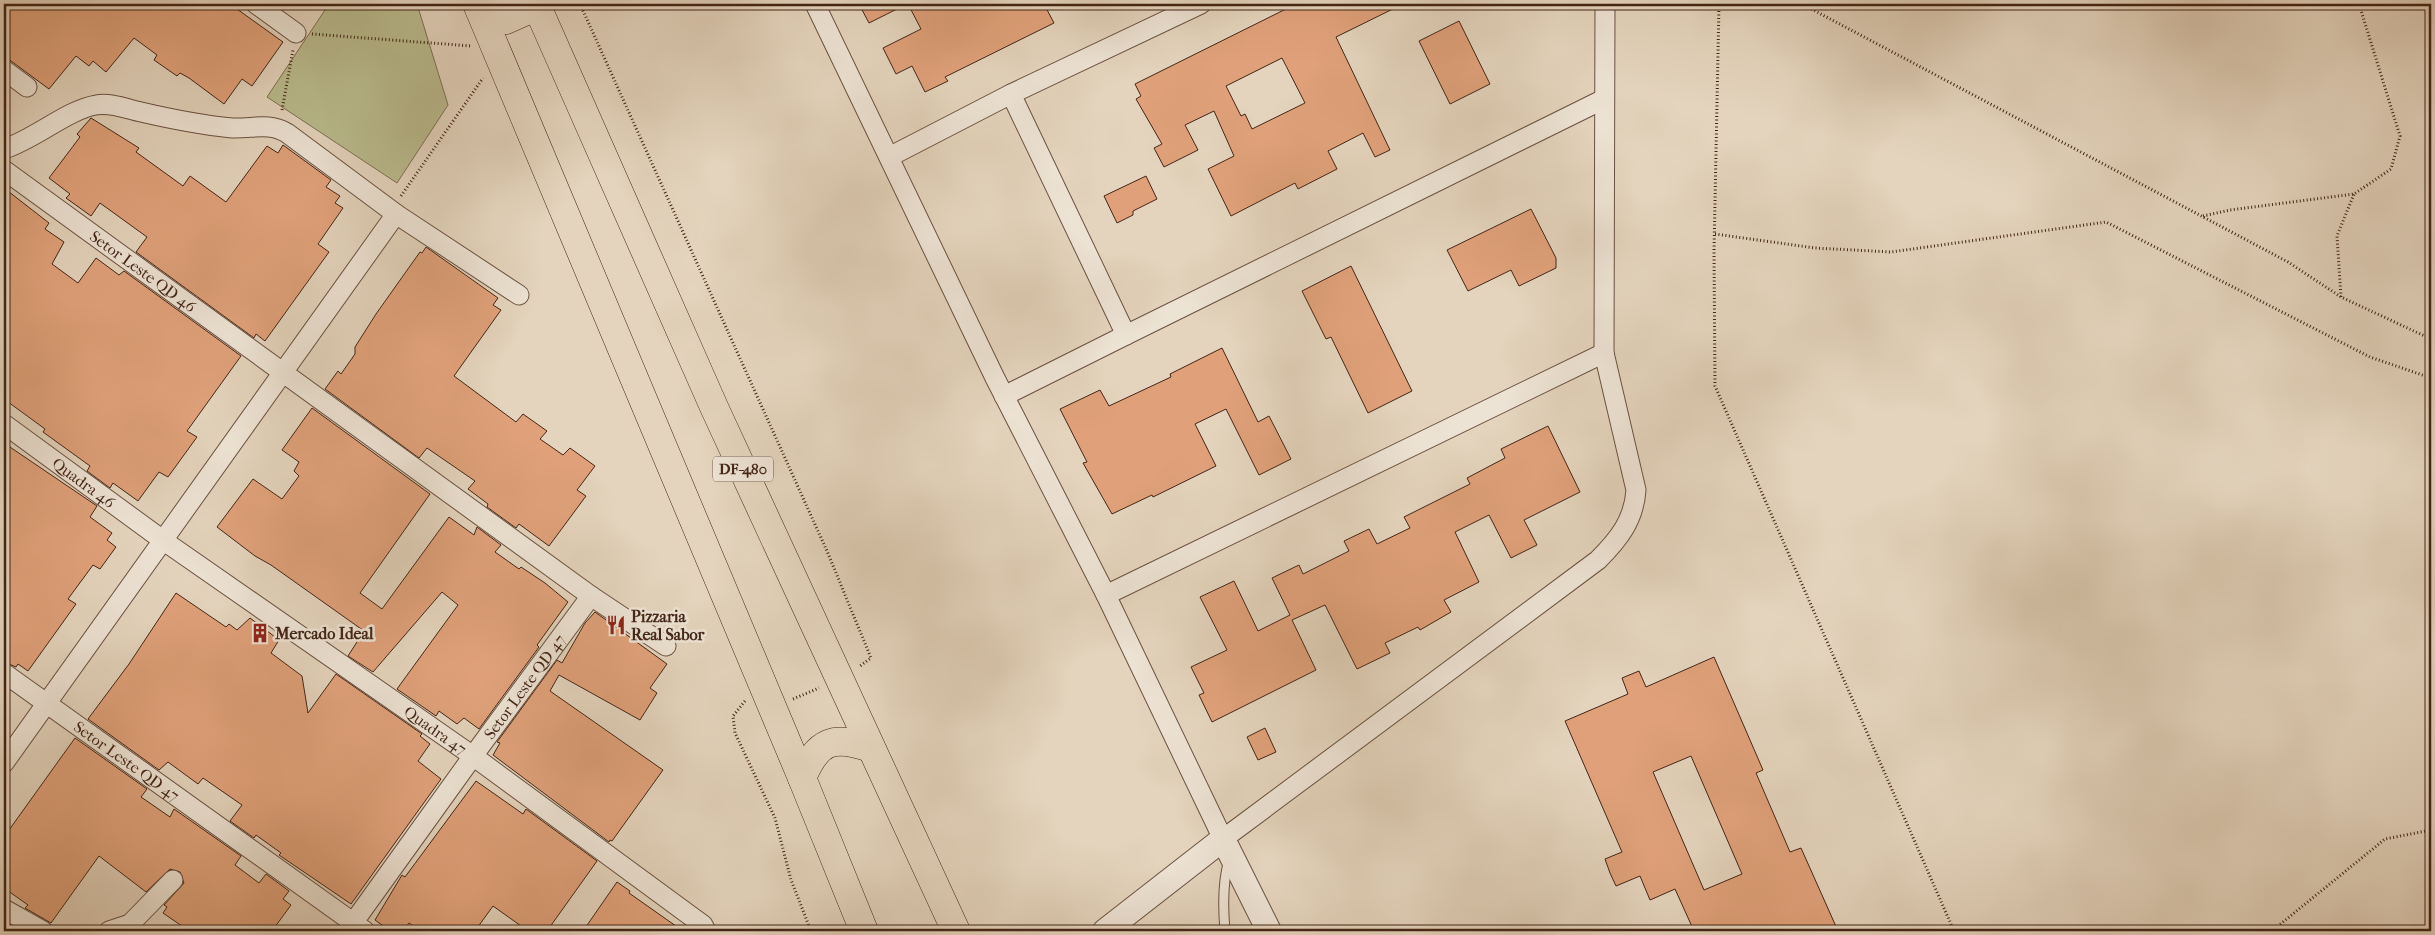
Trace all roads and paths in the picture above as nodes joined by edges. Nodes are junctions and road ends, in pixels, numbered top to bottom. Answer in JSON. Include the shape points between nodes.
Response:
{"nodes":[{"id":1,"x":256,"y":4,"type":"edge"},
{"id":2,"x":528,"y":4,"type":"edge"},
{"id":3,"x":536,"y":4,"type":"edge"},
{"id":4,"x":815,"y":4,"type":"edge"},
{"id":5,"x":1201,"y":4,"type":"edge"},
{"id":6,"x":1605,"y":4,"type":"edge"},
{"id":7,"x":1719,"y":4,"type":"edge"},
{"id":8,"x":1802,"y":4,"type":"edge"},
{"id":9,"x":2359,"y":4,"type":"edge"},
{"id":10,"x":478,"y":7,"type":"edge"},
{"id":11,"x":296,"y":32,"type":"junction"},
{"id":12,"x":499,"y":57,"type":"junction"},
{"id":13,"x":4,"y":70,"type":"edge"},
{"id":14,"x":27,"y":87,"type":"dead end"},
{"id":15,"x":1011,"y":94,"type":"junction"},
{"id":16,"x":1604,"y":99,"type":"junction"},
{"id":17,"x":278,"y":128,"type":"junction"},
{"id":18,"x":4,"y":149,"type":"edge"},
{"id":19,"x":889,"y":157,"type":"junction"},
{"id":20,"x":4,"y":170,"type":"edge"},
{"id":21,"x":2354,"y":194,"type":"junction"},
{"id":22,"x":394,"y":212,"type":"junction"},
{"id":23,"x":2202,"y":217,"type":"junction"},
{"id":24,"x":1715,"y":234,"type":"junction"},
{"id":25,"x":519,"y":295,"type":"dead end"},
{"id":26,"x":2341,"y":297,"type":"junction"},
{"id":27,"x":1126,"y":335,"type":"junction"},
{"id":28,"x":2431,"y":339,"type":"edge"},
{"id":29,"x":1604,"y":354,"type":"junction"},
{"id":30,"x":284,"y":372,"type":"junction"},
{"id":31,"x":2431,"y":378,"type":"edge"},
{"id":32,"x":1004,"y":396,"type":"junction"},
{"id":33,"x":4,"y":424,"type":"edge"},
{"id":34,"x":164,"y":541,"type":"junction"},
{"id":35,"x":1106,"y":595,"type":"junction"},
{"id":36,"x":590,"y":596,"type":"junction"},
{"id":37,"x":666,"y":646,"type":"dead end"},
{"id":38,"x":4,"y":674,"type":"edge"},
{"id":39,"x":47,"y":705,"type":"junction"},
{"id":40,"x":871,"y":748,"type":"junction"},
{"id":41,"x":472,"y":756,"type":"junction"},
{"id":42,"x":4,"y":763,"type":"edge"},
{"id":43,"x":802,"y":778,"type":"junction"},
{"id":44,"x":2431,"y":830,"type":"edge"},
{"id":45,"x":1227,"y":847,"type":"junction"},
{"id":46,"x":173,"y":880,"type":"dead end"},
{"id":47,"x":4,"y":909,"type":"edge"},
{"id":48,"x":359,"y":927,"type":"edge"},
{"id":49,"x":705,"y":928,"type":"edge"},
{"id":50,"x":43,"y":931,"type":"edge"},
{"id":51,"x":109,"y":931,"type":"edge"},
{"id":52,"x":864,"y":931,"type":"edge"},
{"id":53,"x":956,"y":931,"type":"edge"},
{"id":54,"x":1105,"y":931,"type":"edge"},
{"id":55,"x":1226,"y":931,"type":"edge"},
{"id":56,"x":1269,"y":931,"type":"edge"},
{"id":57,"x":1954,"y":931,"type":"edge"},
{"id":58,"x":2272,"y":931,"type":"edge"}],
"edges":[{"from":1,"to":11,"type":"street"},
{"from":2,"to":10,"type":"main road","via":[[524,12],[506,20]]},
{"from":3,"to":40,"type":"main road","number":"DF-480","via":[[714,407]]},
{"from":4,"to":19,"type":"street"},
{"from":5,"to":15,"type":"street"},
{"from":6,"to":16,"type":"street"},
{"from":7,"to":24,"type":"path"},
{"from":8,"to":23,"type":"path"},
{"from":9,"to":21,"type":"path","via":[[2400,136],[2391,169]]},
{"from":10,"to":12,"type":"main road"},
{"from":11,"to":12,"type":"path"},
{"from":11,"to":17,"type":"path"},
{"from":12,"to":22,"type":"path","via":[[481,79]]},
{"from":12,"to":43,"type":"main road"},
{"from":13,"to":14,"type":"street"},
{"from":15,"to":19,"type":"street"},
{"from":15,"to":27,"type":"street"},
{"from":16,"to":27,"type":"street"},
{"from":16,"to":29,"type":"street"},
{"from":17,"to":18,"type":"street","via":[[214,126],[104,104],[79,110]]},
{"from":17,"to":22,"type":"street"},
{"from":19,"to":32,"type":"street"},
{"from":20,"to":30,"type":"street","name":"Setor Leste QD 46"},
{"from":21,"to":23,"type":"path","via":[[2230,210]]},
{"from":21,"to":26,"type":"path","via":[[2337,236]]},
{"from":22,"to":25,"type":"street"},
{"from":22,"to":30,"type":"street"},
{"from":23,"to":26,"type":"path","via":[[2288,262]]},
{"from":24,"to":31,"type":"path","via":[[1815,248],[1891,252],[2106,222],[2370,357]]},
{"from":24,"to":57,"type":"path","via":[[1715,386]]},
{"from":26,"to":28,"type":"path"},
{"from":27,"to":32,"type":"street"},
{"from":29,"to":35,"type":"street"},
{"from":29,"to":45,"type":"street","via":[[1636,490],[1629,522],[1616,542],[1598,560]]},
{"from":30,"to":34,"type":"street"},
{"from":30,"to":36,"type":"street"},
{"from":32,"to":35,"type":"street"},
{"from":33,"to":34,"type":"street","name":"Quadra 46"},
{"from":34,"to":39,"type":"street"},
{"from":34,"to":41,"type":"street","name":"Quadra 47"},
{"from":35,"to":45,"type":"street"},
{"from":36,"to":37,"type":"street"},
{"from":36,"to":41,"type":"street","name":"Setor Leste QD 47"},
{"from":38,"to":39,"type":"street"},
{"from":39,"to":42,"type":"street"},
{"from":39,"to":48,"type":"street","name":"Setor Leste QD 47"},
{"from":40,"to":43,"type":"main road","via":[[849,741],[836,740],[825,744],[810,760]]},
{"from":40,"to":53,"type":"main road","number":"DF-480"},
{"from":41,"to":48,"type":"street","name":"Setor Leste QD 47"},
{"from":41,"to":49,"type":"street","name":"Quadra 47"},
{"from":43,"to":52,"type":"main road"},
{"from":44,"to":58,"type":"path","via":[[2386,839]]},
{"from":45,"to":54,"type":"street"},
{"from":45,"to":55,"type":"lane","via":[[1223,907]]},
{"from":45,"to":56,"type":"street"},
{"from":46,"to":51,"type":"street","via":[[130,924]]},
{"from":47,"to":50,"type":"street"}]}
